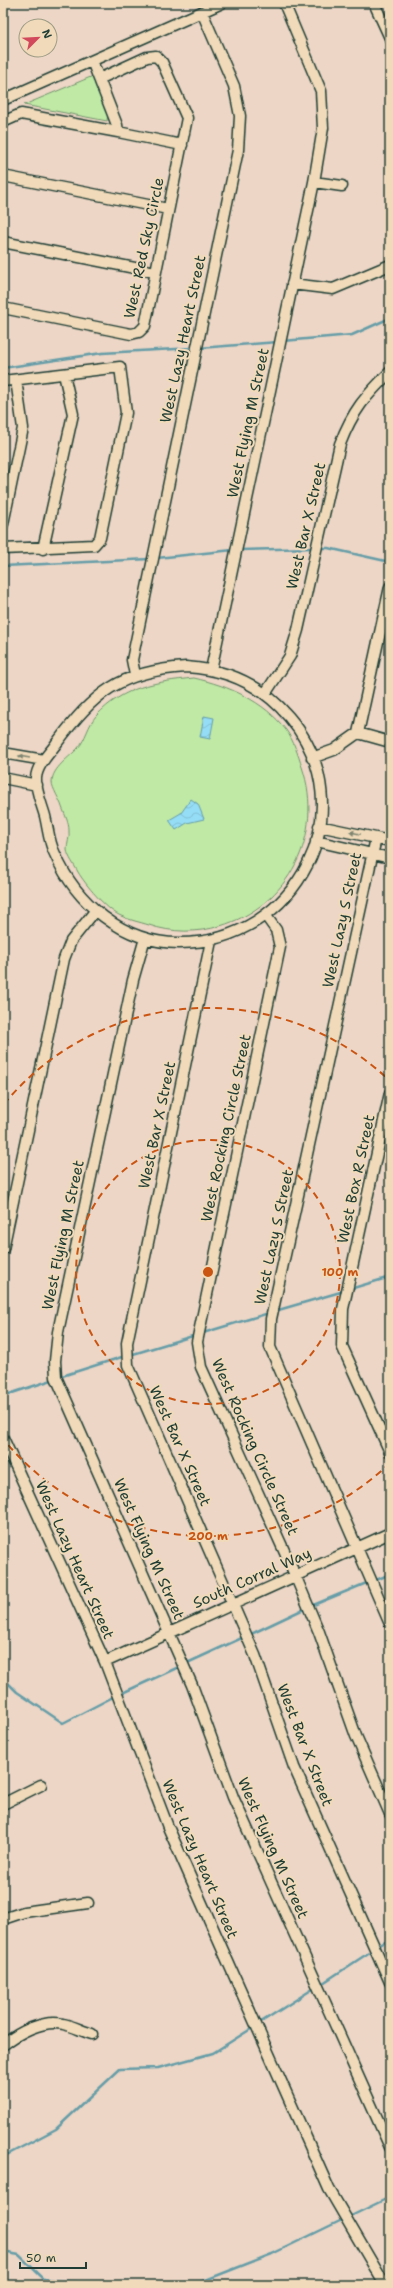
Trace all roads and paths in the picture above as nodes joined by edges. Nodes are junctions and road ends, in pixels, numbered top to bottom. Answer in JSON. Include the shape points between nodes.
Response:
{"nodes":[{"id":1,"x":222,"y":3,"type":"edge"},
{"id":2,"x":284,"y":3,"type":"edge"},
{"id":3,"x":374,"y":3,"type":"edge"},
{"id":4,"x":202,"y":12,"type":"junction"},
{"id":5,"x":390,"y":38,"type":"edge"},
{"id":6,"x":92,"y":61,"type":"junction"},
{"id":7,"x":99,"y":79,"type":"junction"},
{"id":8,"x":3,"y":100,"type":"edge"},
{"id":9,"x":3,"y":122,"type":"edge"},
{"id":10,"x":118,"y":132,"type":"junction"},
{"id":11,"x":182,"y":145,"type":"junction"},
{"id":12,"x":3,"y":176,"type":"edge"},
{"id":13,"x":314,"y":182,"type":"junction"},
{"id":14,"x":342,"y":186,"type":"dead end"},
{"id":15,"x":168,"y":209,"type":"junction"},
{"id":16,"x":3,"y":242,"type":"edge"},
{"id":17,"x":390,"y":265,"type":"edge"},
{"id":18,"x":155,"y":272,"type":"junction"},
{"id":19,"x":292,"y":284,"type":"junction"},
{"id":20,"x":3,"y":308,"type":"edge"},
{"id":21,"x":390,"y":372,"type":"edge"},
{"id":22,"x":64,"y":374,"type":"junction"},
{"id":23,"x":16,"y":380,"type":"junction"},
{"id":24,"x":3,"y":382,"type":"edge"},
{"id":25,"x":3,"y":524,"type":"edge"},
{"id":26,"x":3,"y":549,"type":"edge"},
{"id":27,"x":43,"y":549,"type":"junction"},
{"id":28,"x":390,"y":588,"type":"edge"},
{"id":29,"x":211,"y":670,"type":"junction"},
{"id":30,"x":135,"y":675,"type":"junction"},
{"id":31,"x":265,"y":694,"type":"junction"},
{"id":32,"x":358,"y":733,"type":"junction"},
{"id":33,"x":390,"y":742,"type":"edge"},
{"id":34,"x":3,"y":753,"type":"edge"},
{"id":35,"x":312,"y":758,"type":"junction"},
{"id":36,"x":44,"y":760,"type":"junction"},
{"id":37,"x":3,"y":778,"type":"edge"},
{"id":38,"x":37,"y":785,"type":"junction"},
{"id":39,"x":320,"y":826,"type":"junction"},
{"id":40,"x":376,"y":838,"type":"junction"},
{"id":41,"x":316,"y":841,"type":"junction"},
{"id":42,"x":390,"y":841,"type":"edge"},
{"id":43,"x":372,"y":854,"type":"junction"},
{"id":44,"x":390,"y":858,"type":"edge"},
{"id":45,"x":95,"y":911,"type":"junction"},
{"id":46,"x":266,"y":916,"type":"junction"},
{"id":47,"x":145,"y":938,"type":"junction"},
{"id":48,"x":211,"y":941,"type":"junction"},
{"id":49,"x":390,"y":1093,"type":"edge"},
{"id":50,"x":3,"y":1249,"type":"edge"},
{"id":51,"x":3,"y":1438,"type":"edge"},
{"id":52,"x":390,"y":1452,"type":"edge"},
{"id":53,"x":390,"y":1533,"type":"edge"},
{"id":54,"x":358,"y":1547,"type":"junction"},
{"id":55,"x":295,"y":1575,"type":"junction"},
{"id":56,"x":232,"y":1603,"type":"junction"},
{"id":57,"x":390,"y":1624,"type":"edge"},
{"id":58,"x":169,"y":1632,"type":"junction"},
{"id":59,"x":105,"y":1662,"type":"junction"},
{"id":60,"x":41,"y":1785,"type":"dead end"},
{"id":61,"x":3,"y":1804,"type":"edge"},
{"id":62,"x":390,"y":1814,"type":"edge"},
{"id":63,"x":88,"y":1903,"type":"dead end"},
{"id":64,"x":3,"y":1919,"type":"edge"},
{"id":65,"x":390,"y":1982,"type":"edge"},
{"id":66,"x":92,"y":2034,"type":"dead end"},
{"id":67,"x":3,"y":2044,"type":"edge"},
{"id":68,"x":390,"y":2147,"type":"edge"},
{"id":69,"x":385,"y":2285,"type":"edge"}],
"edges":[{"from":1,"to":4,"type":"street"},
{"from":2,"to":13,"type":"street","name":"West Flying M Street","via":[[321,91],[323,128]]},
{"from":3,"to":5,"type":"street"},
{"from":4,"to":6,"type":"street"},
{"from":4,"to":30,"type":"street","name":"West Lazy Heart Street","via":[[234,86],[240,116],[238,150],[132,660]]},
{"from":6,"to":7,"type":"street"},
{"from":6,"to":8,"type":"street"},
{"from":7,"to":10,"type":"street"},
{"from":7,"to":11,"type":"street","name":"West Red Sky Circle","via":[[147,57],[156,56],[162,62],[187,118]]},
{"from":9,"to":10,"type":"street","via":[[21,114]]},
{"from":10,"to":11,"type":"street"},
{"from":11,"to":15,"type":"street","name":"West Red Sky Circle"},
{"from":12,"to":15,"type":"street"},
{"from":13,"to":14,"type":"street"},
{"from":13,"to":19,"type":"street","name":"West Flying M Street"},
{"from":15,"to":18,"type":"street","name":"West Red Sky Circle"},
{"from":16,"to":18,"type":"street"},
{"from":17,"to":19,"type":"street","via":[[333,289]]},
{"from":18,"to":20,"type":"street","name":"West Red Sky Circle","via":[[145,326],[139,332],[131,334]]},
{"from":19,"to":29,"type":"street","name":"West Flying M Street"},
{"from":21,"to":31,"type":"street","name":"West Bar X Street","via":[[366,395],[349,419],[340,444],[298,630],[290,656]]},
{"from":22,"to":23,"type":"street"},
{"from":22,"to":27,"type":"street","via":[[73,414]]},
{"from":22,"to":27,"type":"street","via":[[120,367],[126,413],[100,538],[94,545]]},
{"from":23,"to":24,"type":"street"},
{"from":23,"to":25,"type":"street","via":[[23,428]]},
{"from":26,"to":27,"type":"street"},
{"from":28,"to":32,"type":"street"},
{"from":29,"to":30,"type":"street","via":[[186,667],[160,669]]},
{"from":29,"to":31,"type":"street","via":[[236,678]]},
{"from":30,"to":36,"type":"street","via":[[110,688],[82,710]]},
{"from":31,"to":35,"type":"street","via":[[293,723]]},
{"from":32,"to":33,"type":"street"},
{"from":32,"to":35,"type":"street","via":[[334,750]]},
{"from":36,"to":34,"type":"street","one_way":true},
{"from":35,"to":39,"type":"street","via":[[320,792]]},
{"from":36,"to":38,"type":"street","via":[[36,779]]},
{"from":37,"to":38,"type":"street"},
{"from":38,"to":45,"type":"street","via":[[54,853],[71,885]]},
{"from":40,"to":39,"type":"street","one_way":true},
{"from":39,"to":41,"type":"street"},
{"from":40,"to":42,"type":"street"},
{"from":40,"to":43,"type":"street","name":"West Lazy S Street"},
{"from":41,"to":43,"type":"street"},
{"from":41,"to":46,"type":"street","via":[[310,860],[297,883]]},
{"from":43,"to":44,"type":"street"},
{"from":43,"to":54,"type":"street","name":"West Lazy S Street","via":[[271,1319],[270,1347]]},
{"from":45,"to":47,"type":"street","via":[[118,927]]},
{"from":45,"to":50,"type":"street","via":[[71,941],[64,959]]},
{"from":46,"to":48,"type":"street","via":[[230,935]]},
{"from":46,"to":55,"type":"street","name":"West Rocking Circle Street","via":[[276,930],[280,947],[197,1342],[201,1367]]},
{"from":47,"to":48,"type":"street","via":[[178,943]]},
{"from":47,"to":58,"type":"street","name":"West Flying M Street","via":[[126,1012],[58,1332],[55,1361],[56,1377]]},
{"from":48,"to":56,"type":"street","name":"West Bar X Street","via":[[127,1343],[128,1365]]},
{"from":49,"to":52,"type":"street","name":"West Box R Street","via":[[343,1309],[342,1346]]},
{"from":51,"to":59,"type":"street","name":"West Lazy Heart Street"},
{"from":53,"to":54,"type":"street","name":"South Corral Way"},
{"from":54,"to":55,"type":"street","name":"South Corral Way"},
{"from":54,"to":57,"type":"street","name":"West Lazy S Street"},
{"from":55,"to":56,"type":"street","name":"South Corral Way"},
{"from":55,"to":62,"type":"street","name":"West Rocking Circle Street","via":[[319,1632],[356,1736]]},
{"from":56,"to":58,"type":"street","name":"South Corral Way"},
{"from":56,"to":65,"type":"street","name":"West Bar X Street","via":[[256,1655],[294,1767]]},
{"from":58,"to":59,"type":"street","name":"South Corral Way"},
{"from":58,"to":68,"type":"street","name":"West Flying M Street","via":[[192,1685],[233,1797]]},
{"from":59,"to":69,"type":"street","name":"West Lazy Heart Street","via":[[168,1827],[329,2189]]},
{"from":60,"to":61,"type":"street"},
{"from":63,"to":64,"type":"street","via":[[24,1912]]},
{"from":66,"to":67,"type":"street","via":[[61,2023],[38,2025]]}]}
